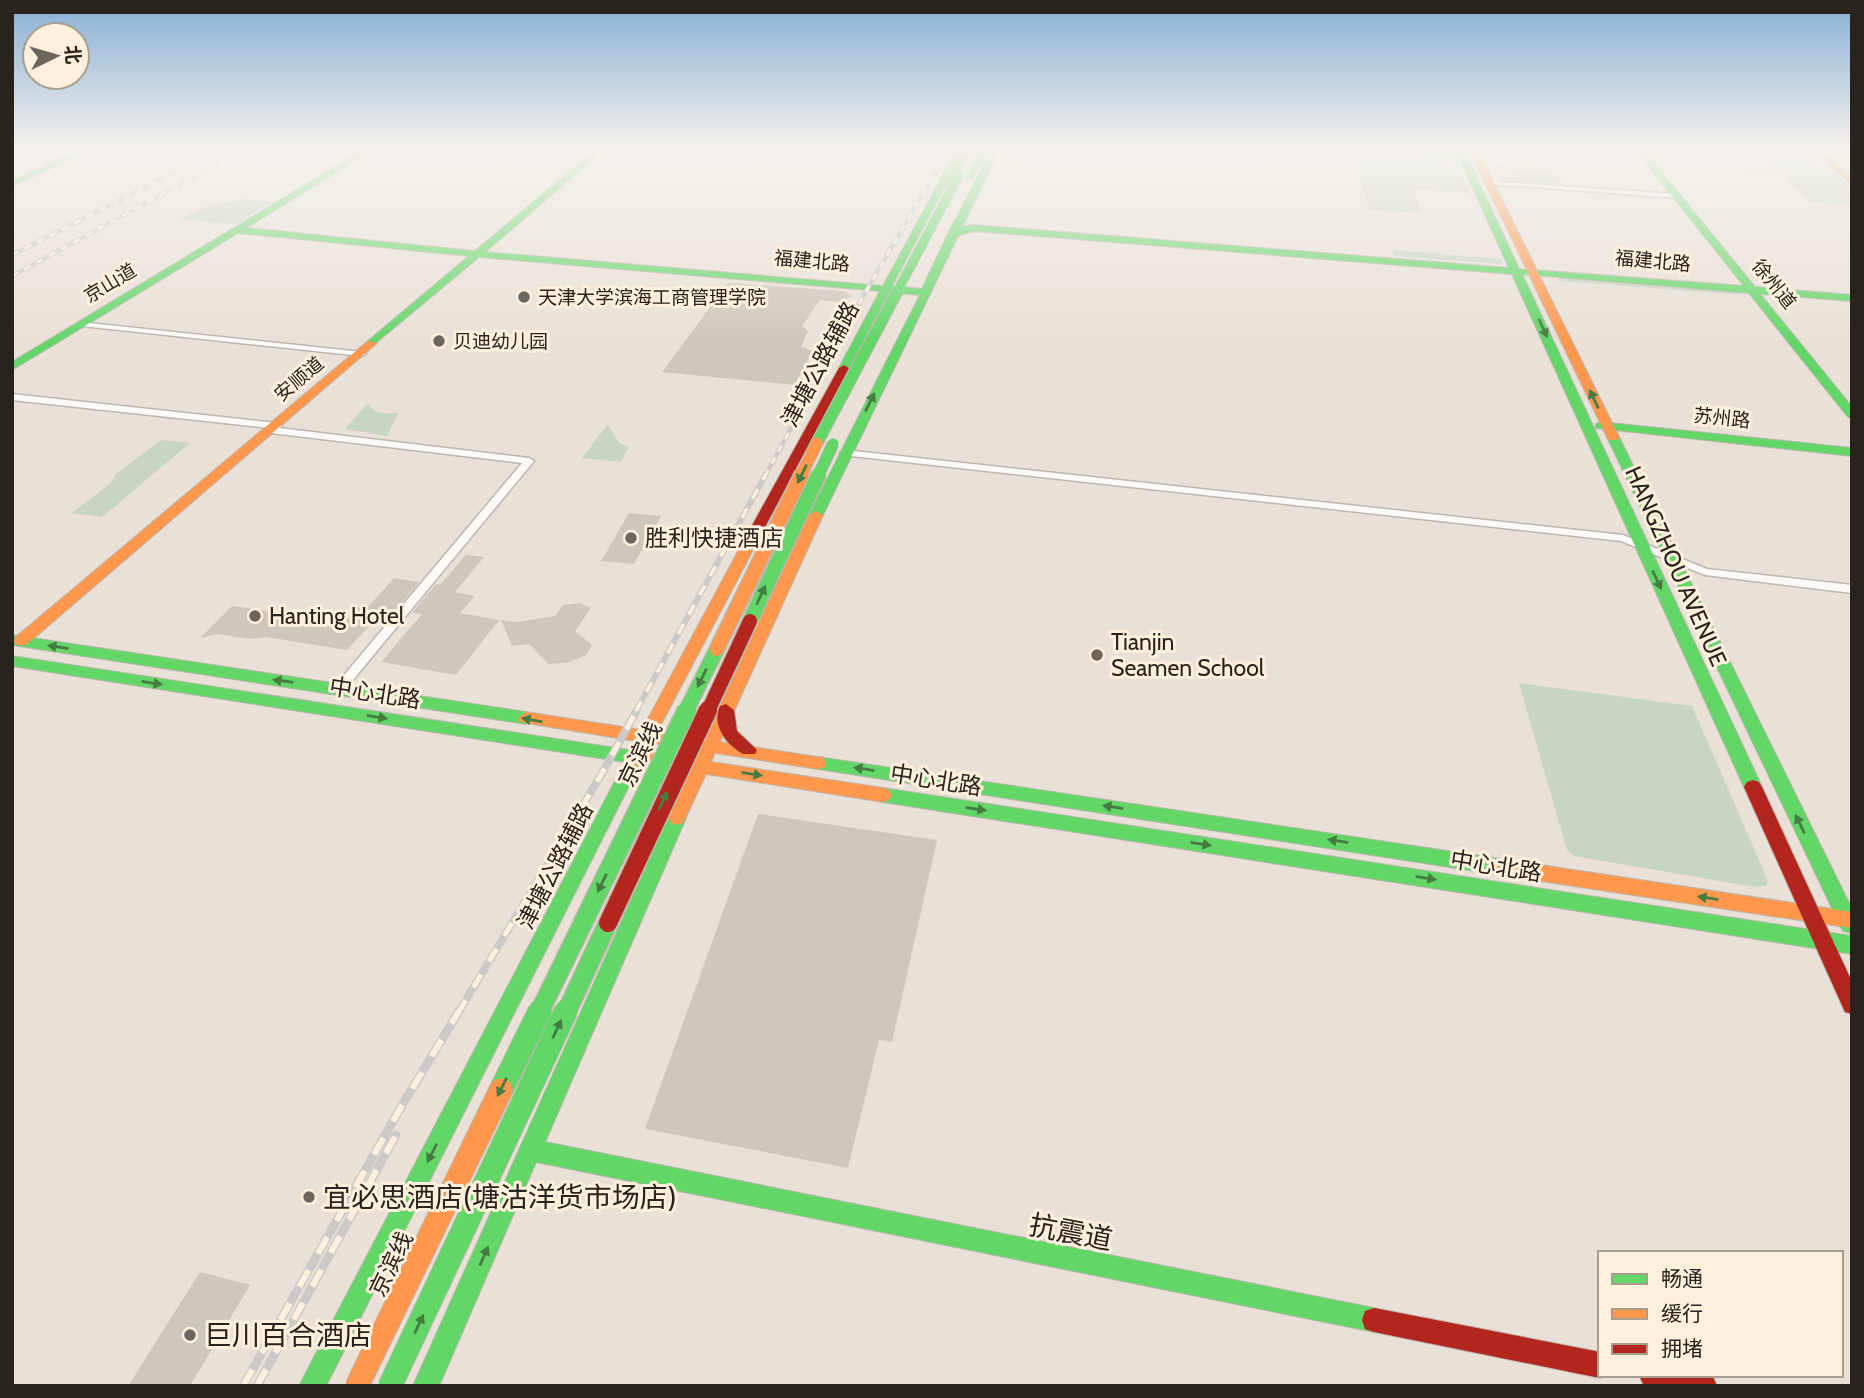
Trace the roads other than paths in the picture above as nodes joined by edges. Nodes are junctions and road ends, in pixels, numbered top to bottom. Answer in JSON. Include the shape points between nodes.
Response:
{"nodes":[{"id":1,"x":266,"y":212,"type":"edge"},
{"id":2,"x":525,"y":212,"type":"edge"},
{"id":3,"x":928,"y":212,"type":"edge"},
{"id":4,"x":949,"y":212,"type":"edge"},
{"id":5,"x":951,"y":212,"type":"edge"},
{"id":6,"x":1497,"y":212,"type":"edge"},
{"id":7,"x":1501,"y":212,"type":"edge"},
{"id":8,"x":1689,"y":212,"type":"edge"},
{"id":9,"x":962,"y":215,"type":"joint"},
{"id":10,"x":237,"y":230,"type":"junction"},
{"id":11,"x":951,"y":236,"type":"junction"},
{"id":12,"x":477,"y":252,"type":"junction"},
{"id":13,"x":1524,"y":269,"type":"junction"},
{"id":14,"x":1750,"y":287,"type":"junction"},
{"id":15,"x":886,"y":289,"type":"junction"},
{"id":16,"x":924,"y":292,"type":"junction"},
{"id":17,"x":1852,"y":295,"type":"edge"},
{"id":18,"x":82,"y":324,"type":"junction"},
{"id":19,"x":362,"y":354,"type":"junction"},
{"id":20,"x":12,"y":367,"type":"edge"},
{"id":21,"x":12,"y":397,"type":"edge"},
{"id":22,"x":1852,"y":415,"type":"edge"},
{"id":23,"x":1588,"y":424,"type":"junction"},
{"id":24,"x":1607,"y":427,"type":"junction"},
{"id":25,"x":274,"y":428,"type":"junction"},
{"id":26,"x":1852,"y":452,"type":"edge"},
{"id":27,"x":845,"y":453,"type":"junction"},
{"id":28,"x":1641,"y":545,"type":"junction"},
{"id":29,"x":1670,"y":558,"type":"junction"},
{"id":30,"x":1852,"y":589,"type":"edge"},
{"id":31,"x":16,"y":640,"type":"edge"},
{"id":32,"x":12,"y":661,"type":"edge"},
{"id":33,"x":339,"y":689,"type":"junction"},
{"id":34,"x":666,"y":701,"type":"junction"},
{"id":35,"x":726,"y":708,"type":"junction"},
{"id":36,"x":599,"y":731,"type":"junction"},
{"id":37,"x":684,"y":742,"type":"junction"},
{"id":38,"x":709,"y":746,"type":"junction"},
{"id":39,"x":641,"y":748,"type":"junction"},
{"id":40,"x":764,"y":754,"type":"junction"},
{"id":41,"x":700,"y":766,"type":"junction"},
{"id":42,"x":1818,"y":917,"type":"junction"},
{"id":43,"x":1849,"y":933,"type":"edge"},
{"id":44,"x":1823,"y":941,"type":"junction"},
{"id":45,"x":1842,"y":984,"type":"junction"},
{"id":46,"x":1852,"y":1005,"type":"edge"},
{"id":47,"x":531,"y":1150,"type":"junction"},
{"id":48,"x":1598,"y":1365,"type":"edge"},
{"id":49,"x":1661,"y":1377,"type":"edge"},
{"id":50,"x":312,"y":1386,"type":"edge"},
{"id":51,"x":357,"y":1386,"type":"edge"},
{"id":52,"x":390,"y":1386,"type":"edge"},
{"id":53,"x":426,"y":1386,"type":"edge"},
{"id":54,"x":1704,"y":1386,"type":"edge"}],
"edges":[{"from":1,"to":10,"type":"main road","name":"京山道"},
{"from":2,"to":12,"type":"main road","name":"安顺道"},
{"from":3,"to":15,"type":"main road","name":"津塘公路辅路"},
{"from":4,"to":51,"type":"main road","name":"京滨线","one_way":true,"bridge":true,"via":[[821,435]]},
{"from":52,"to":5,"type":"main road","name":"京滨线","one_way":true,"bridge":true,"via":[[830,450]]},
{"from":6,"to":13,"type":"main road","name":"HANGZHOU AVENUE"},
{"from":7,"to":13,"type":"main road","name":"HANGZHOU AVENUE"},
{"from":8,"to":14,"type":"main road","name":"徐州道"},
{"from":9,"to":11,"type":"main road"},
{"from":9,"to":13,"type":"main road","name":"福建北路","via":[[975,226]]},
{"from":10,"to":12,"type":"main road","name":"福建北路"},
{"from":10,"to":18,"type":"main road","name":"京山道"},
{"from":11,"to":13,"type":"main road","name":"福建北路","via":[[974,228]]},
{"from":11,"to":16,"type":"main road"},
{"from":12,"to":15,"type":"main road","name":"福建北路"},
{"from":12,"to":19,"type":"main road","name":"安顺道"},
{"from":13,"to":14,"type":"main road","name":"福建北路"},
{"from":13,"to":23,"type":"main road","name":"HANGZHOU AVENUE","one_way":true},
{"from":24,"to":13,"type":"main road","name":"HANGZHOU AVENUE","one_way":true},
{"from":14,"to":17,"type":"main road","name":"福建北路"},
{"from":14,"to":22,"type":"main road","name":"徐州道"},
{"from":15,"to":16,"type":"main road","name":"福建北路"},
{"from":15,"to":34,"type":"main road","name":"津塘公路辅路"},
{"from":27,"to":16,"type":"main road","one_way":true},
{"from":18,"to":19,"type":"street"},
{"from":18,"to":20,"type":"main road","name":"京山道"},
{"from":19,"to":25,"type":"main road","name":"安顺道"},
{"from":21,"to":25,"type":"street"},
{"from":23,"to":24,"type":"main road","name":"苏州路"},
{"from":23,"to":28,"type":"main road","name":"HANGZHOU AVENUE"},
{"from":24,"to":26,"type":"main road","name":"苏州路"},
{"from":24,"to":29,"type":"main road","name":"HANGZHOU AVENUE"},
{"from":25,"to":31,"type":"main road","name":"安顺道"},
{"from":25,"to":33,"type":"street","via":[[528,461]]},
{"from":27,"to":28,"type":"street","via":[[1623,538]]},
{"from":27,"to":35,"type":"main road"},
{"from":28,"to":29,"type":"street"},
{"from":28,"to":42,"type":"main road","name":"HANGZHOU AVENUE","one_way":true,"via":[[1795,879]]},
{"from":29,"to":30,"type":"street","via":[[1705,572]]},
{"from":43,"to":29,"type":"main road","name":"HANGZHOU AVENUE","one_way":true},
{"from":33,"to":31,"type":"main road","name":"中心北路","one_way":true},
{"from":32,"to":39,"type":"main road","name":"中心北路","one_way":true,"via":[[587,748]]},
{"from":36,"to":33,"type":"main road","name":"中心北路","one_way":true},
{"from":34,"to":36,"type":"main road","via":[[640,724]]},
{"from":34,"to":39,"type":"main road","name":"津塘公路辅路"},
{"from":35,"to":37,"type":"main road"},
{"from":35,"to":38,"type":"main road"},
{"from":35,"to":40,"type":"main road","via":[[726,727],[734,740]]},
{"from":36,"to":39,"type":"main road","name":"中心北路"},
{"from":37,"to":38,"type":"main road","name":"中心北路"},
{"from":37,"to":39,"type":"main road","name":"中心北路"},
{"from":38,"to":40,"type":"main road","name":"中心北路"},
{"from":38,"to":41,"type":"main road"},
{"from":39,"to":41,"type":"main road","name":"中心北路"},
{"from":39,"to":50,"type":"main road","name":"津塘公路辅路","one_way":true},
{"from":42,"to":40,"type":"main road","name":"中心北路","one_way":true},
{"from":41,"to":44,"type":"main road","name":"中心北路","one_way":true},
{"from":41,"to":47,"type":"main road"},
{"from":42,"to":43,"type":"main road"},
{"from":42,"to":44,"type":"main road","name":"HANGZHOU AVENUE"},
{"from":43,"to":44,"type":"main road","name":"中心北路"},
{"from":43,"to":45,"type":"main road","via":[[1837,957]]},
{"from":44,"to":45,"type":"main road","name":"HANGZHOU AVENUE"},
{"from":45,"to":46,"type":"main road","name":"HANGZHOU AVENUE"},
{"from":47,"to":48,"type":"main road","name":"抗震道"},
{"from":53,"to":47,"type":"main road","one_way":true},
{"from":49,"to":54,"type":"main road"}]}
